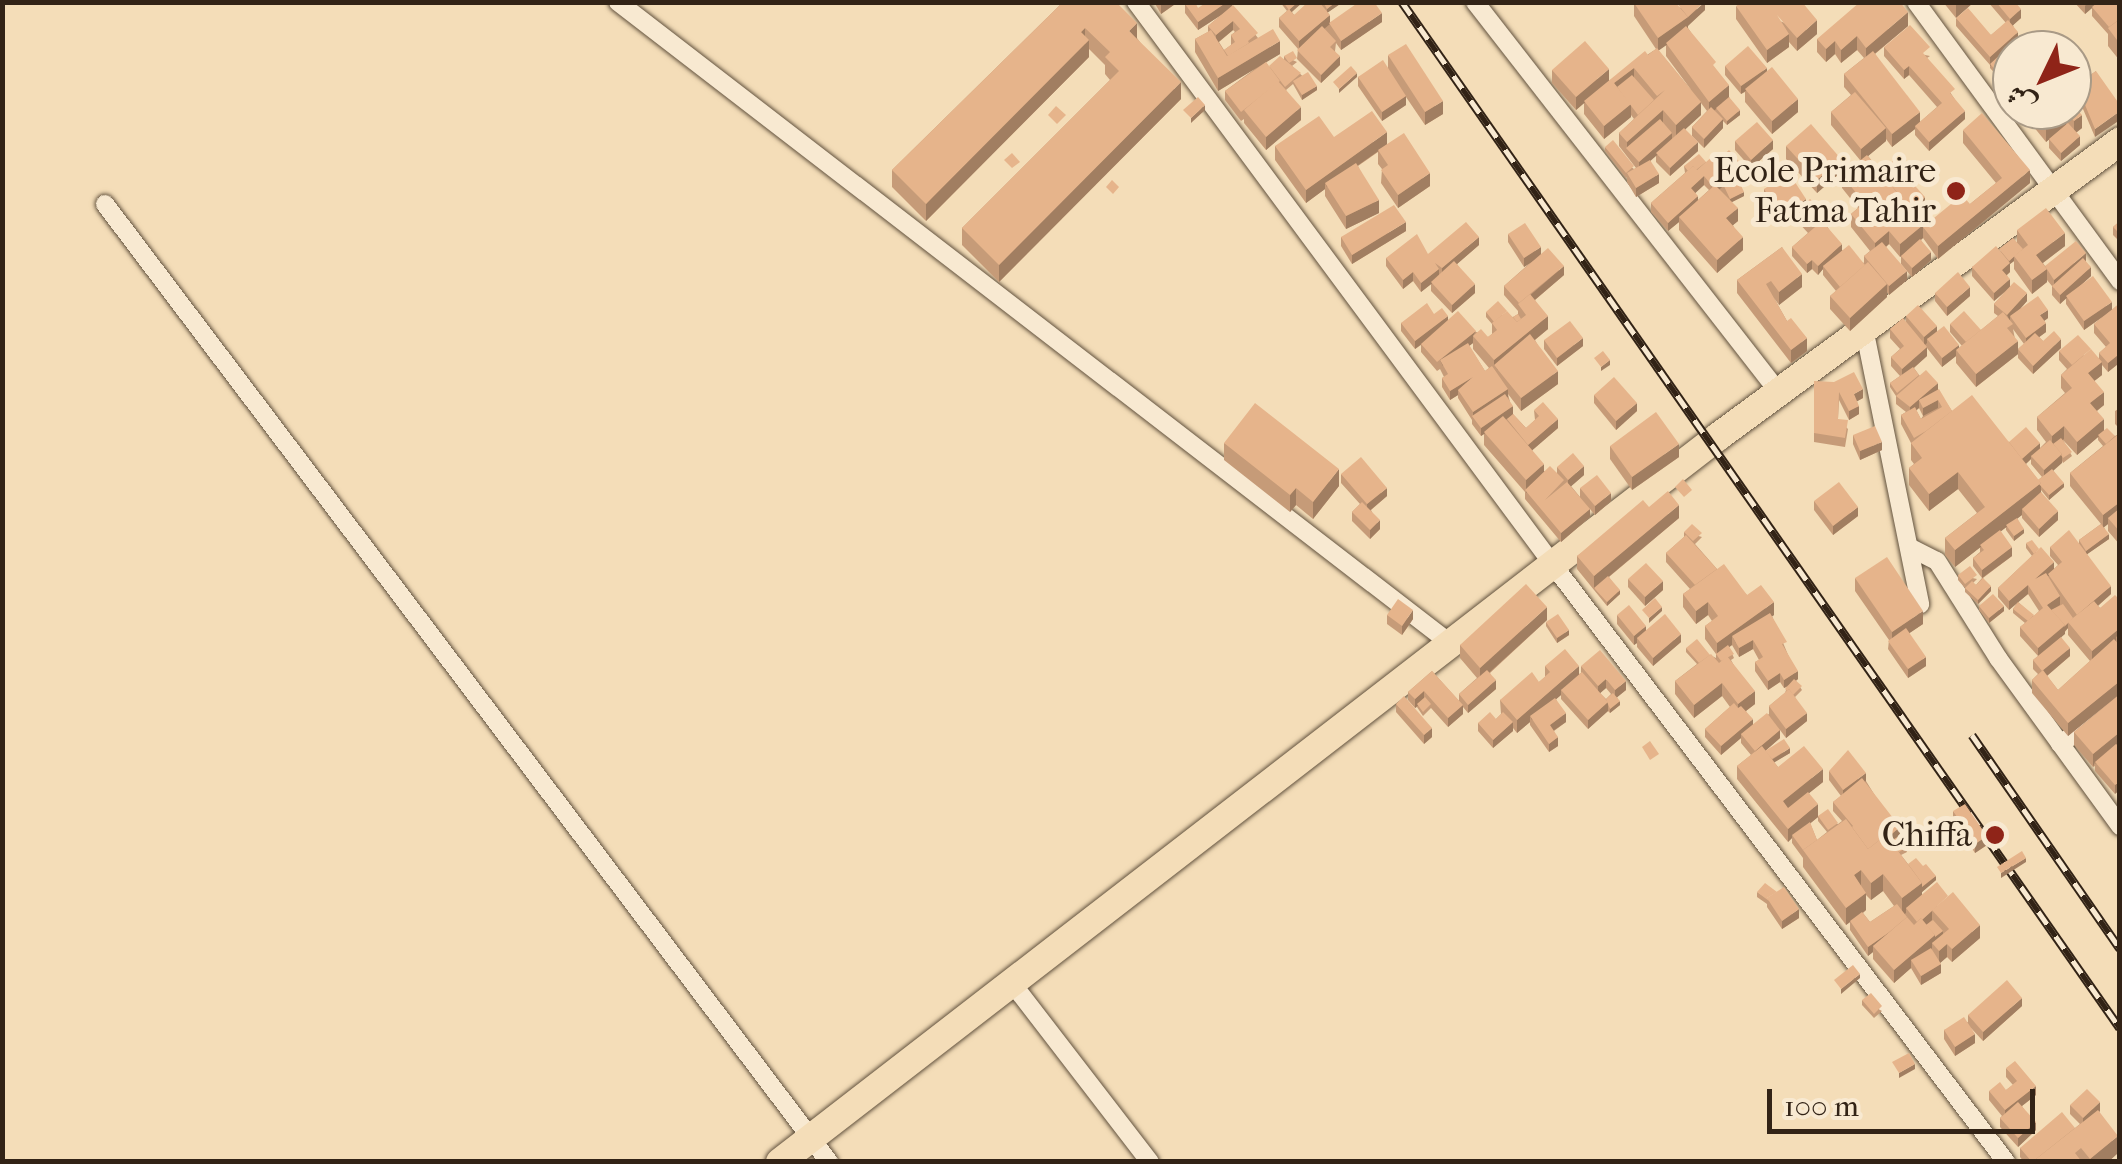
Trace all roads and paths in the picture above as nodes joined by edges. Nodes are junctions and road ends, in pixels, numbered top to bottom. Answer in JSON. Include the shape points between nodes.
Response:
{"nodes":[{"id":1,"x":618,"y":2,"type":"edge"},
{"id":2,"x":1136,"y":2,"type":"edge"},
{"id":3,"x":1475,"y":2,"type":"edge"},
{"id":4,"x":1916,"y":2,"type":"edge"},
{"id":5,"x":2120,"y":142,"type":"edge"},
{"id":6,"x":2054,"y":190,"type":"junction"},
{"id":7,"x":105,"y":204,"type":"dead end"},
{"id":8,"x":2120,"y":281,"type":"edge"},
{"id":9,"x":1864,"y":328,"type":"junction"},
{"id":10,"x":1779,"y":392,"type":"junction"},
{"id":11,"x":1908,"y":546,"type":"junction"},
{"id":12,"x":1554,"y":566,"type":"junction"},
{"id":13,"x":1920,"y":604,"type":"edge"},
{"id":14,"x":1451,"y":644,"type":"junction"},
{"id":15,"x":2120,"y":702,"type":"edge"},
{"id":16,"x":2060,"y":744,"type":"junction"},
{"id":17,"x":2120,"y":826,"type":"edge"},
{"id":18,"x":1012,"y":983,"type":"junction"},
{"id":19,"x":811,"y":1138,"type":"junction"},
{"id":20,"x":780,"y":1162,"type":"edge"},
{"id":21,"x":829,"y":1162,"type":"edge"},
{"id":22,"x":1150,"y":1162,"type":"edge"},
{"id":23,"x":2006,"y":1162,"type":"edge"}],
"edges":[{"from":1,"to":14,"type":"street"},
{"from":2,"to":12,"type":"street"},
{"from":3,"to":10,"type":"street","via":[[1577,119]]},
{"from":4,"to":6,"type":"street"},
{"from":5,"to":6,"type":"main road"},
{"from":6,"to":8,"type":"street"},
{"from":6,"to":9,"type":"main road"},
{"from":7,"to":19,"type":"street"},
{"from":9,"to":10,"type":"main road"},
{"from":9,"to":11,"type":"street"},
{"from":10,"to":12,"type":"main road"},
{"from":11,"to":13,"type":"street"},
{"from":11,"to":16,"type":"street","via":[[1937,561]]},
{"from":12,"to":14,"type":"main road"},
{"from":12,"to":23,"type":"street"},
{"from":14,"to":18,"type":"main road"},
{"from":15,"to":16,"type":"street"},
{"from":16,"to":17,"type":"street"},
{"from":18,"to":19,"type":"main road"},
{"from":18,"to":22,"type":"street"},
{"from":19,"to":20,"type":"main road"},
{"from":19,"to":21,"type":"street"}]}
